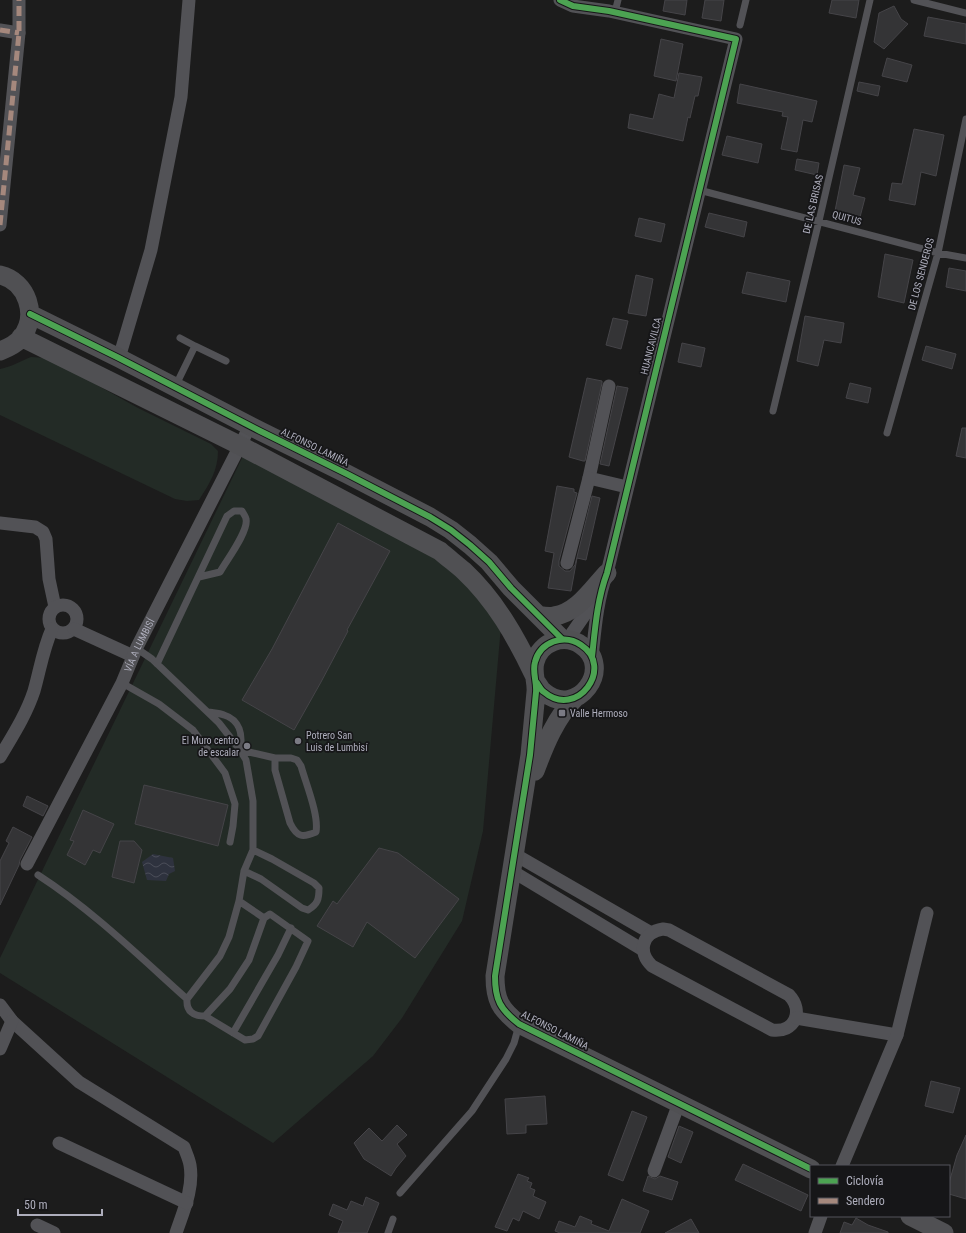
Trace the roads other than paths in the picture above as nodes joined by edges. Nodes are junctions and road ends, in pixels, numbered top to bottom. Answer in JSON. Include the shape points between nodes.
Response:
{"nodes":[{"id":1,"x":20,"y":0,"type":"edge"},
{"id":2,"x":190,"y":0,"type":"edge"},
{"id":3,"x":560,"y":0,"type":"edge"},
{"id":4,"x":746,"y":0,"type":"edge"},
{"id":5,"x":870,"y":0,"type":"edge"},
{"id":6,"x":914,"y":0,"type":"edge"},
{"id":7,"x":616,"y":6,"type":"edge"},
{"id":8,"x":966,"y":13,"type":"edge"},
{"id":9,"x":740,"y":25,"type":"dead end"},
{"id":10,"x":0,"y":30,"type":"edge"},
{"id":11,"x":19,"y":33,"type":"junction"},
{"id":12,"x":966,"y":119,"type":"edge"},
{"id":13,"x":699,"y":190,"type":"junction"},
{"id":14,"x":819,"y":221,"type":"junction"},
{"id":15,"x":0,"y":225,"type":"edge"},
{"id":16,"x":938,"y":253,"type":"junction"},
{"id":17,"x":966,"y":258,"type":"edge"},
{"id":18,"x":0,"y":275,"type":"edge"},
{"id":19,"x":30,"y":314,"type":"junction"},
{"id":20,"x":21,"y":338,"type":"junction"},
{"id":21,"x":180,"y":338,"type":"dead end"},
{"id":22,"x":195,"y":346,"type":"junction"},
{"id":23,"x":0,"y":351,"type":"edge"},
{"id":24,"x":119,"y":358,"type":"junction"},
{"id":25,"x":226,"y":361,"type":"dead end"},
{"id":26,"x":609,"y":386,"type":"dead end"},
{"id":27,"x":175,"y":387,"type":"junction"},
{"id":28,"x":773,"y":411,"type":"dead end"},
{"id":29,"x":250,"y":426,"type":"junction"},
{"id":30,"x":887,"y":433,"type":"dead end"},
{"id":31,"x":241,"y":446,"type":"junction"},
{"id":32,"x":589,"y":478,"type":"junction"},
{"id":33,"x":628,"y":487,"type":"junction"},
{"id":34,"x":0,"y":523,"type":"edge"},
{"id":35,"x":567,"y":563,"type":"dead end"},
{"id":36,"x":199,"y":577,"type":"junction"},
{"id":37,"x":604,"y":582,"type":"junction"},
{"id":38,"x":55,"y":606,"type":"junction"},
{"id":39,"x":538,"y":615,"type":"junction"},
{"id":40,"x":52,"y":629,"type":"junction"},
{"id":41,"x":74,"y":629,"type":"junction"},
{"id":42,"x":565,"y":639,"type":"junction"},
{"id":43,"x":135,"y":652,"type":"junction"},
{"id":44,"x":592,"y":657,"type":"junction"},
{"id":45,"x":157,"y":664,"type":"junction"},
{"id":46,"x":535,"y":679,"type":"junction"},
{"id":47,"x":122,"y":682,"type":"junction"},
{"id":48,"x":576,"y":697,"type":"junction"},
{"id":49,"x":208,"y":712,"type":"junction"},
{"id":50,"x":240,"y":750,"type":"junction"},
{"id":51,"x":0,"y":757,"type":"edge"},
{"id":52,"x":275,"y":758,"type":"junction"},
{"id":53,"x":518,"y":828,"type":"junction"},
{"id":54,"x":230,"y":842,"type":"dead end"},
{"id":55,"x":254,"y":850,"type":"junction"},
{"id":56,"x":513,"y":863,"type":"junction"},
{"id":57,"x":27,"y":864,"type":"dead end"},
{"id":58,"x":244,"y":870,"type":"junction"},
{"id":59,"x":38,"y":875,"type":"dead end"},
{"id":60,"x":238,"y":901,"type":"junction"},
{"id":61,"x":927,"y":913,"type":"dead end"},
{"id":62,"x":264,"y":918,"type":"junction"},
{"id":63,"x":290,"y":928,"type":"junction"},
{"id":64,"x":651,"y":933,"type":"junction"},
{"id":65,"x":643,"y":950,"type":"junction"},
{"id":66,"x":187,"y":999,"type":"junction"},
{"id":67,"x":0,"y":1004,"type":"edge"},
{"id":68,"x":205,"y":1016,"type":"junction"},
{"id":69,"x":796,"y":1018,"type":"junction"},
{"id":70,"x":12,"y":1021,"type":"junction"},
{"id":71,"x":519,"y":1024,"type":"junction"},
{"id":72,"x":233,"y":1032,"type":"junction"},
{"id":73,"x":897,"y":1035,"type":"junction"},
{"id":74,"x":0,"y":1049,"type":"edge"},
{"id":75,"x":679,"y":1103,"type":"junction"},
{"id":76,"x":59,"y":1143,"type":"dead end"},
{"id":77,"x":842,"y":1165,"type":"edge"},
{"id":78,"x":810,"y":1168,"type":"edge"},
{"id":79,"x":654,"y":1171,"type":"dead end"},
{"id":80,"x":400,"y":1193,"type":"dead end"},
{"id":81,"x":187,"y":1203,"type":"junction"},
{"id":82,"x":821,"y":1217,"type":"edge"},
{"id":83,"x":912,"y":1217,"type":"edge"},
{"id":84,"x":393,"y":1219,"type":"dead end"},
{"id":85,"x":37,"y":1225,"type":"dead end"},
{"id":86,"x":54,"y":1233,"type":"edge"},
{"id":87,"x":176,"y":1233,"type":"edge"},
{"id":88,"x":388,"y":1233,"type":"edge"},
{"id":89,"x":815,"y":1233,"type":"edge"},
{"id":90,"x":944,"y":1233,"type":"edge"}],
"edges":[{"from":1,"to":11,"type":"street"},
{"from":2,"to":24,"type":"street","via":[[181,97],[151,250]]},
{"from":3,"to":7,"type":"street","via":[[573,6]]},
{"from":4,"to":9,"type":"lane"},
{"from":5,"to":14,"type":"lane","name":"DE LAS BRISAS"},
{"from":6,"to":8,"type":"lane"},
{"from":7,"to":13,"type":"street","name":"HUANCAVILCA","via":[[736,40]]},
{"from":10,"to":11,"type":"street"},
{"from":11,"to":15,"type":"street"},
{"from":12,"to":16,"type":"lane","name":"DE LOS SENDEROS"},
{"from":13,"to":14,"type":"lane","name":"QUITUS"},
{"from":13,"to":33,"type":"street","name":"HUANCAVILCA"},
{"from":14,"to":16,"type":"lane","name":"QUITUS"},
{"from":14,"to":28,"type":"lane","name":"DE LAS BRISAS"},
{"from":16,"to":17,"type":"lane","name":"QUITUS"},
{"from":16,"to":30,"type":"lane","name":"DE LOS SENDEROS"},
{"from":18,"to":19,"type":"street","via":[[14,281],[23,290]]},
{"from":19,"to":20,"type":"street","via":[[28,326]]},
{"from":19,"to":24,"type":"street","name":"ALFONSO LAMIÑA"},
{"from":20,"to":23,"type":"street"},
{"from":20,"to":31,"type":"street","name":"ALFONSO LAMIÑA"},
{"from":21,"to":22,"type":"lane"},
{"from":22,"to":25,"type":"lane"},
{"from":22,"to":27,"type":"lane"},
{"from":24,"to":27,"type":"street","name":"ALFONSO LAMIÑA"},
{"from":26,"to":32,"type":"street"},
{"from":27,"to":29,"type":"street","name":"ALFONSO LAMIÑA"},
{"from":29,"to":31,"type":"street","name":"VÍA A LUMBISÍ"},
{"from":29,"to":39,"type":"street","name":"ALFONSO LAMIÑA","via":[[451,530],[489,562]]},
{"from":31,"to":43,"type":"street","name":"VÍA A LUMBISÍ"},
{"from":31,"to":46,"type":"street","name":"ALFONSO LAMIÑA","via":[[440,551],[464,571],[496,608],[524,653]]},
{"from":32,"to":33,"type":"street"},
{"from":32,"to":35,"type":"street"},
{"from":33,"to":37,"type":"street","name":"HUANCAVILCA"},
{"from":34,"to":38,"type":"street","via":[[35,527],[43,532]]},
{"from":36,"to":36,"type":"lane","via":[[227,516],[234,510],[242,511],[246,526],[220,572]]},
{"from":36,"to":45,"type":"lane"},
{"from":37,"to":39,"type":"street","via":[[563,614],[552,617]]},
{"from":37,"to":42,"type":"street","name":"HUANCAVILCA","via":[[593,604]]},
{"from":37,"to":44,"type":"street","name":"HUANCAVILCA","via":[[595,624]]},
{"from":38,"to":40,"type":"street","via":[[48,621]]},
{"from":38,"to":41,"type":"street","via":[[62,604],[74,610],[77,623]]},
{"from":39,"to":42,"type":"street","name":"ALFONSO LAMIÑA"},
{"from":40,"to":41,"type":"street","via":[[63,634]]},
{"from":40,"to":51,"type":"street","via":[[22,720]]},
{"from":41,"to":43,"type":"street"},
{"from":42,"to":44,"type":"street","via":[[582,645]]},
{"from":42,"to":46,"type":"street","via":[[550,642],[540,651],[534,662]]},
{"from":43,"to":45,"type":"lane"},
{"from":43,"to":47,"type":"street","name":"VÍA A LUMBISÍ"},
{"from":44,"to":48,"type":"street","via":[[592,681],[586,690]]},
{"from":45,"to":49,"type":"lane"},
{"from":46,"to":48,"type":"street","via":[[543,692],[553,698],[565,700]]},
{"from":46,"to":53,"type":"street","name":"ALFONSO LAMIÑA","via":[[530,755]]},
{"from":47,"to":54,"type":"lane","via":[[159,704],[193,730],[225,773],[235,804]]},
{"from":47,"to":57,"type":"street","name":"VÍA A LUMBISÍ"},
{"from":48,"to":53,"type":"street","name":"ALFONSO LAMIÑA","via":[[562,713],[543,749]]},
{"from":49,"to":50,"type":"lane"},
{"from":49,"to":50,"type":"lane","via":[[224,715],[236,722],[241,733]]},
{"from":50,"to":52,"type":"lane"},
{"from":50,"to":55,"type":"lane","via":[[246,760],[253,800]]},
{"from":52,"to":52,"type":"lane","via":[[291,758],[297,760],[301,766],[316,816],[316,832],[303,836],[294,831],[275,770]]},
{"from":53,"to":56,"type":"street","name":"ALFONSO LAMIÑA"},
{"from":55,"to":58,"type":"lane"},
{"from":55,"to":58,"type":"lane","via":[[314,883],[319,888],[315,906],[308,910],[302,908]]},
{"from":56,"to":64,"type":"street"},
{"from":56,"to":65,"type":"street"},
{"from":56,"to":71,"type":"street","name":"ALFONSO LAMIÑA","via":[[495,976],[495,991],[506,1014]]},
{"from":58,"to":60,"type":"lane"},
{"from":59,"to":66,"type":"lane","via":[[114,934]]},
{"from":60,"to":62,"type":"lane"},
{"from":60,"to":66,"type":"lane","via":[[229,936],[220,956]]},
{"from":61,"to":73,"type":"street"},
{"from":62,"to":63,"type":"lane","via":[[270,914]]},
{"from":62,"to":68,"type":"lane","via":[[248,960],[230,990]]},
{"from":63,"to":72,"type":"lane"},
{"from":63,"to":72,"type":"lane","via":[[308,941],[296,967],[258,1036],[245,1040]]},
{"from":64,"to":65,"type":"street","via":[[644,943]]},
{"from":64,"to":69,"type":"street","via":[[656,930],[669,930],[789,995],[796,1005]]},
{"from":65,"to":69,"type":"street","via":[[652,966],[766,1028],[783,1030]]},
{"from":66,"to":68,"type":"lane","via":[[192,1014]]},
{"from":67,"to":70,"type":"street"},
{"from":68,"to":72,"type":"lane"},
{"from":69,"to":73,"type":"street"},
{"from":70,"to":74,"type":"street"},
{"from":70,"to":81,"type":"street","via":[[79,1082],[184,1147],[190,1165],[191,1180]]},
{"from":71,"to":75,"type":"street","name":"ALFONSO LAMIÑA"},
{"from":71,"to":80,"type":"lane","via":[[506,1059],[472,1111]]},
{"from":73,"to":77,"type":"street"},
{"from":75,"to":78,"type":"street","name":"ALFONSO LAMIÑA"},
{"from":75,"to":79,"type":"street"},
{"from":76,"to":81,"type":"street"},
{"from":81,"to":87,"type":"street"},
{"from":82,"to":89,"type":"street"},
{"from":83,"to":90,"type":"street"},
{"from":84,"to":88,"type":"lane"},
{"from":85,"to":86,"type":"street"}]}
